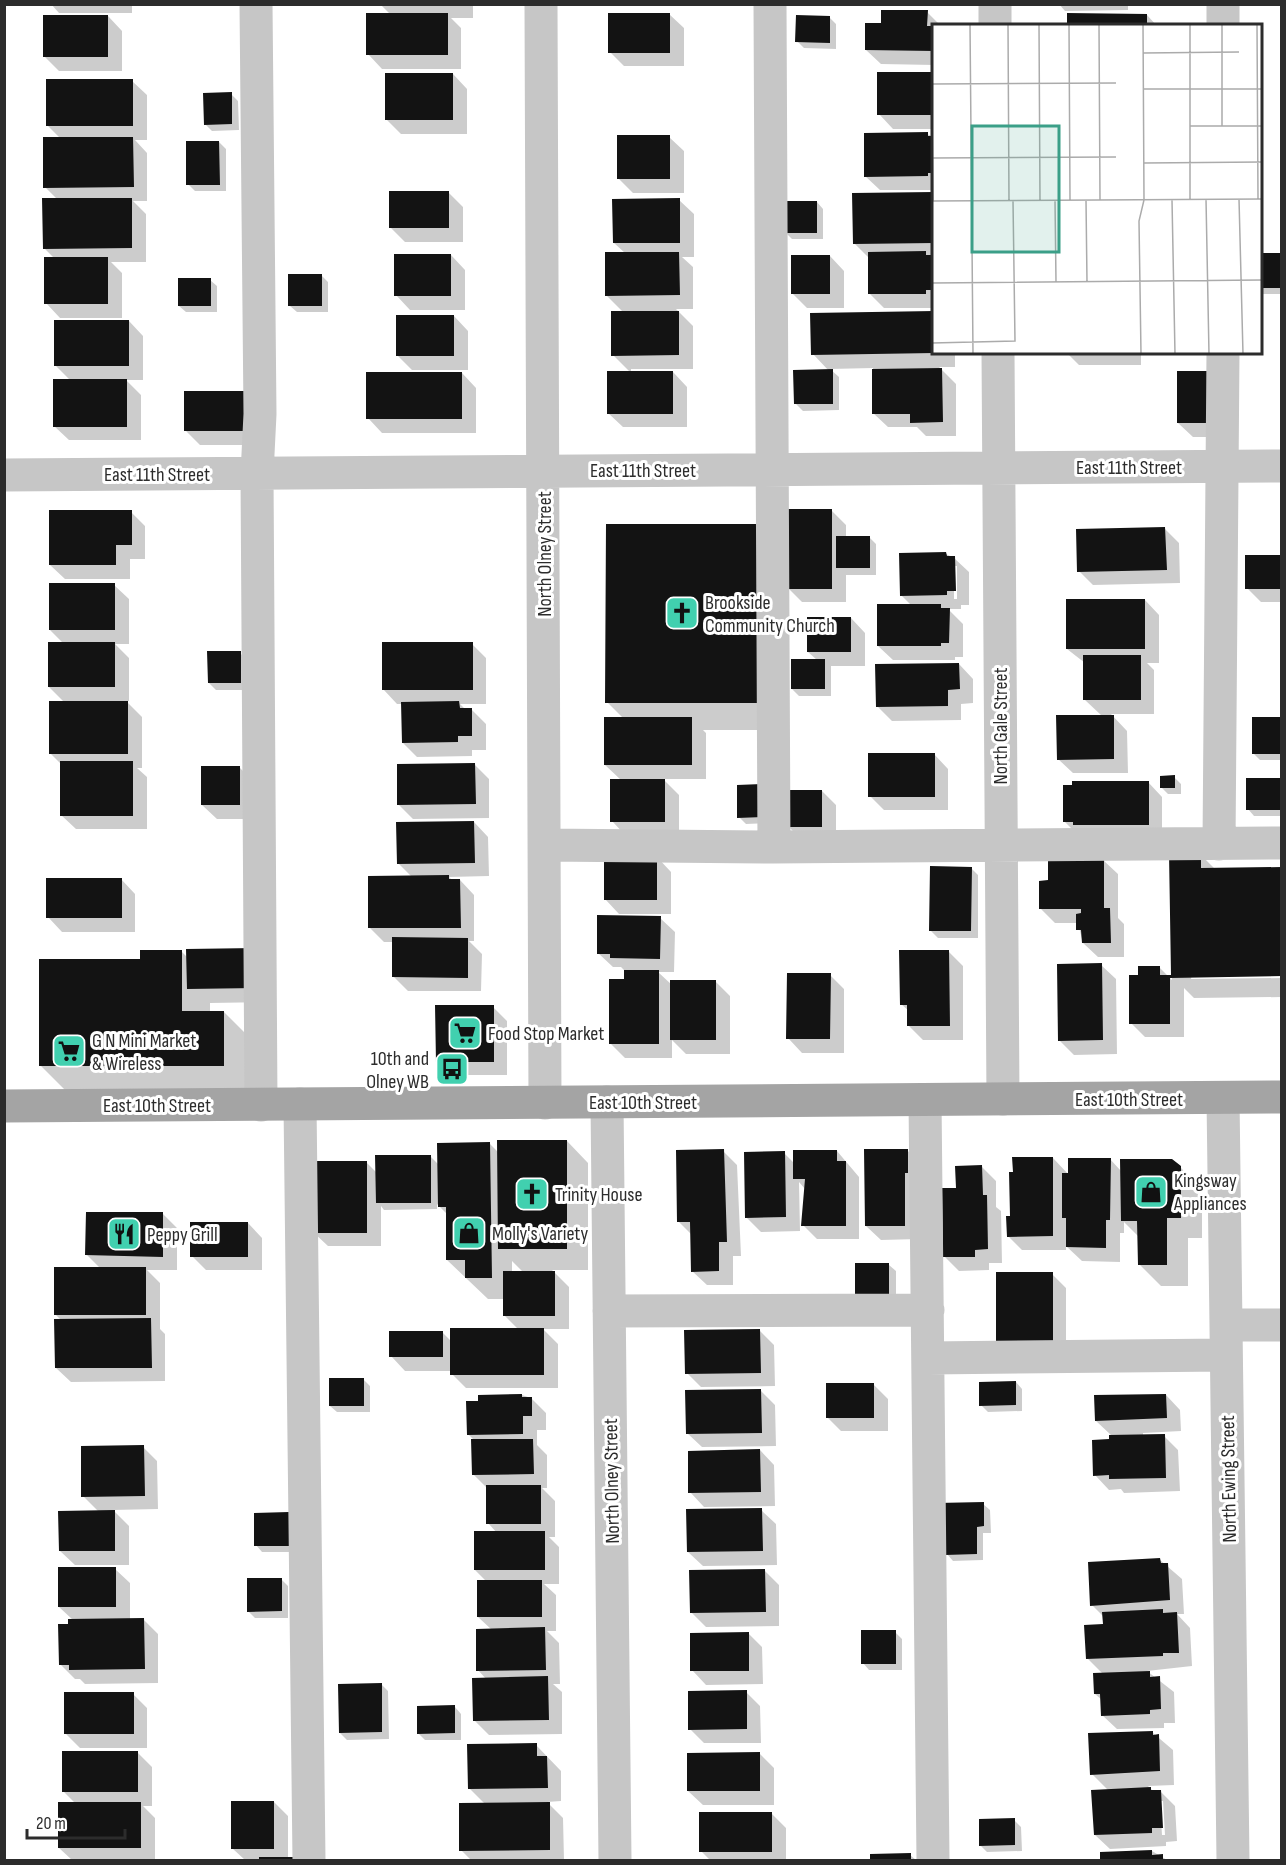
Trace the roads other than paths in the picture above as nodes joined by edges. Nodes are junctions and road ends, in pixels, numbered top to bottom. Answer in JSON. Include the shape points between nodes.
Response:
{"nodes":[{"id":1,"x":256,"y":4,"type":"edge"},
{"id":2,"x":541,"y":4,"type":"edge"},
{"id":3,"x":770,"y":4,"type":"edge"},
{"id":4,"x":995,"y":4,"type":"edge"},
{"id":5,"x":1224,"y":4,"type":"edge"},
{"id":6,"x":995,"y":24,"type":"edge"},
{"id":7,"x":1224,"y":24,"type":"edge"},
{"id":8,"x":998,"y":354,"type":"edge"},
{"id":9,"x":1224,"y":354,"type":"edge"},
{"id":10,"x":1281,"y":466,"type":"edge"},
{"id":11,"x":1224,"y":467,"type":"junction"},
{"id":12,"x":998,"y":468,"type":"junction"},
{"id":13,"x":774,"y":469,"type":"junction"},
{"id":14,"x":543,"y":470,"type":"junction"},
{"id":15,"x":257,"y":474,"type":"junction"},
{"id":16,"x":4,"y":475,"type":"edge"},
{"id":17,"x":1281,"y":843,"type":"edge"},
{"id":18,"x":1219,"y":844,"type":"junction"},
{"id":19,"x":545,"y":845,"type":"junction"},
{"id":20,"x":1001,"y":845,"type":"junction"},
{"id":21,"x":774,"y":847,"type":"junction"},
{"id":22,"x":1281,"y":1097,"type":"edge"},
{"id":23,"x":1224,"y":1098,"type":"junction"},
{"id":24,"x":926,"y":1100,"type":"junction"},
{"id":25,"x":1003,"y":1100,"type":"junction"},
{"id":26,"x":607,"y":1102,"type":"junction"},
{"id":27,"x":545,"y":1103,"type":"junction"},
{"id":28,"x":300,"y":1104,"type":"junction"},
{"id":29,"x":261,"y":1105,"type":"junction"},
{"id":30,"x":4,"y":1106,"type":"edge"},
{"id":31,"x":927,"y":1310,"type":"junction"},
{"id":32,"x":609,"y":1311,"type":"junction"},
{"id":33,"x":1281,"y":1325,"type":"edge"},
{"id":34,"x":1226,"y":1340,"type":"junction"},
{"id":35,"x":928,"y":1358,"type":"junction"},
{"id":36,"x":309,"y":1860,"type":"edge"},
{"id":37,"x":615,"y":1860,"type":"edge"},
{"id":38,"x":933,"y":1860,"type":"edge"},
{"id":39,"x":1233,"y":1860,"type":"edge"}],
"edges":[{"from":1,"to":15,"type":"street","via":[[260,402]]},
{"from":2,"to":14,"type":"street","name":"North Olney Street"},
{"from":3,"to":13,"type":"street"},
{"from":4,"to":6,"type":"street"},
{"from":5,"to":7,"type":"street"},
{"from":8,"to":12,"type":"street","name":"North Gale Street"},
{"from":9,"to":11,"type":"street"},
{"from":10,"to":11,"type":"street","name":"East 11th Street"},
{"from":11,"to":12,"type":"street","name":"East 11th Street"},
{"from":11,"to":18,"type":"street"},
{"from":12,"to":13,"type":"street","name":"East 11th Street"},
{"from":12,"to":20,"type":"street","name":"North Gale Street"},
{"from":13,"to":14,"type":"street","name":"East 11th Street"},
{"from":13,"to":21,"type":"street"},
{"from":14,"to":15,"type":"street","name":"East 11th Street"},
{"from":14,"to":19,"type":"street","name":"North Olney Street"},
{"from":15,"to":16,"type":"street","name":"East 11th Street"},
{"from":15,"to":29,"type":"street"},
{"from":17,"to":18,"type":"street"},
{"from":18,"to":20,"type":"street"},
{"from":19,"to":21,"type":"street"},
{"from":19,"to":27,"type":"street","name":"North Olney Street"},
{"from":20,"to":21,"type":"street"},
{"from":20,"to":25,"type":"street","name":"North Gale Street"},
{"from":22,"to":23,"type":"main road","name":"East 10th Street"},
{"from":23,"to":25,"type":"main road","name":"East 10th Street"},
{"from":23,"to":34,"type":"street","name":"North Ewing Street"},
{"from":24,"to":25,"type":"main road","name":"East 10th Street"},
{"from":24,"to":26,"type":"main road","name":"East 10th Street"},
{"from":24,"to":31,"type":"street"},
{"from":26,"to":27,"type":"main road","name":"East 10th Street"},
{"from":26,"to":32,"type":"street","name":"North Olney Street"},
{"from":27,"to":28,"type":"main road","name":"East 10th Street"},
{"from":28,"to":29,"type":"main road","name":"East 10th Street"},
{"from":28,"to":36,"type":"street"},
{"from":29,"to":30,"type":"main road","name":"East 10th Street"},
{"from":31,"to":32,"type":"street"},
{"from":31,"to":35,"type":"street"},
{"from":32,"to":37,"type":"street","name":"North Olney Street"},
{"from":33,"to":34,"type":"street"},
{"from":34,"to":35,"type":"street"},
{"from":34,"to":39,"type":"street","name":"North Ewing Street"},
{"from":35,"to":38,"type":"street"}]}
